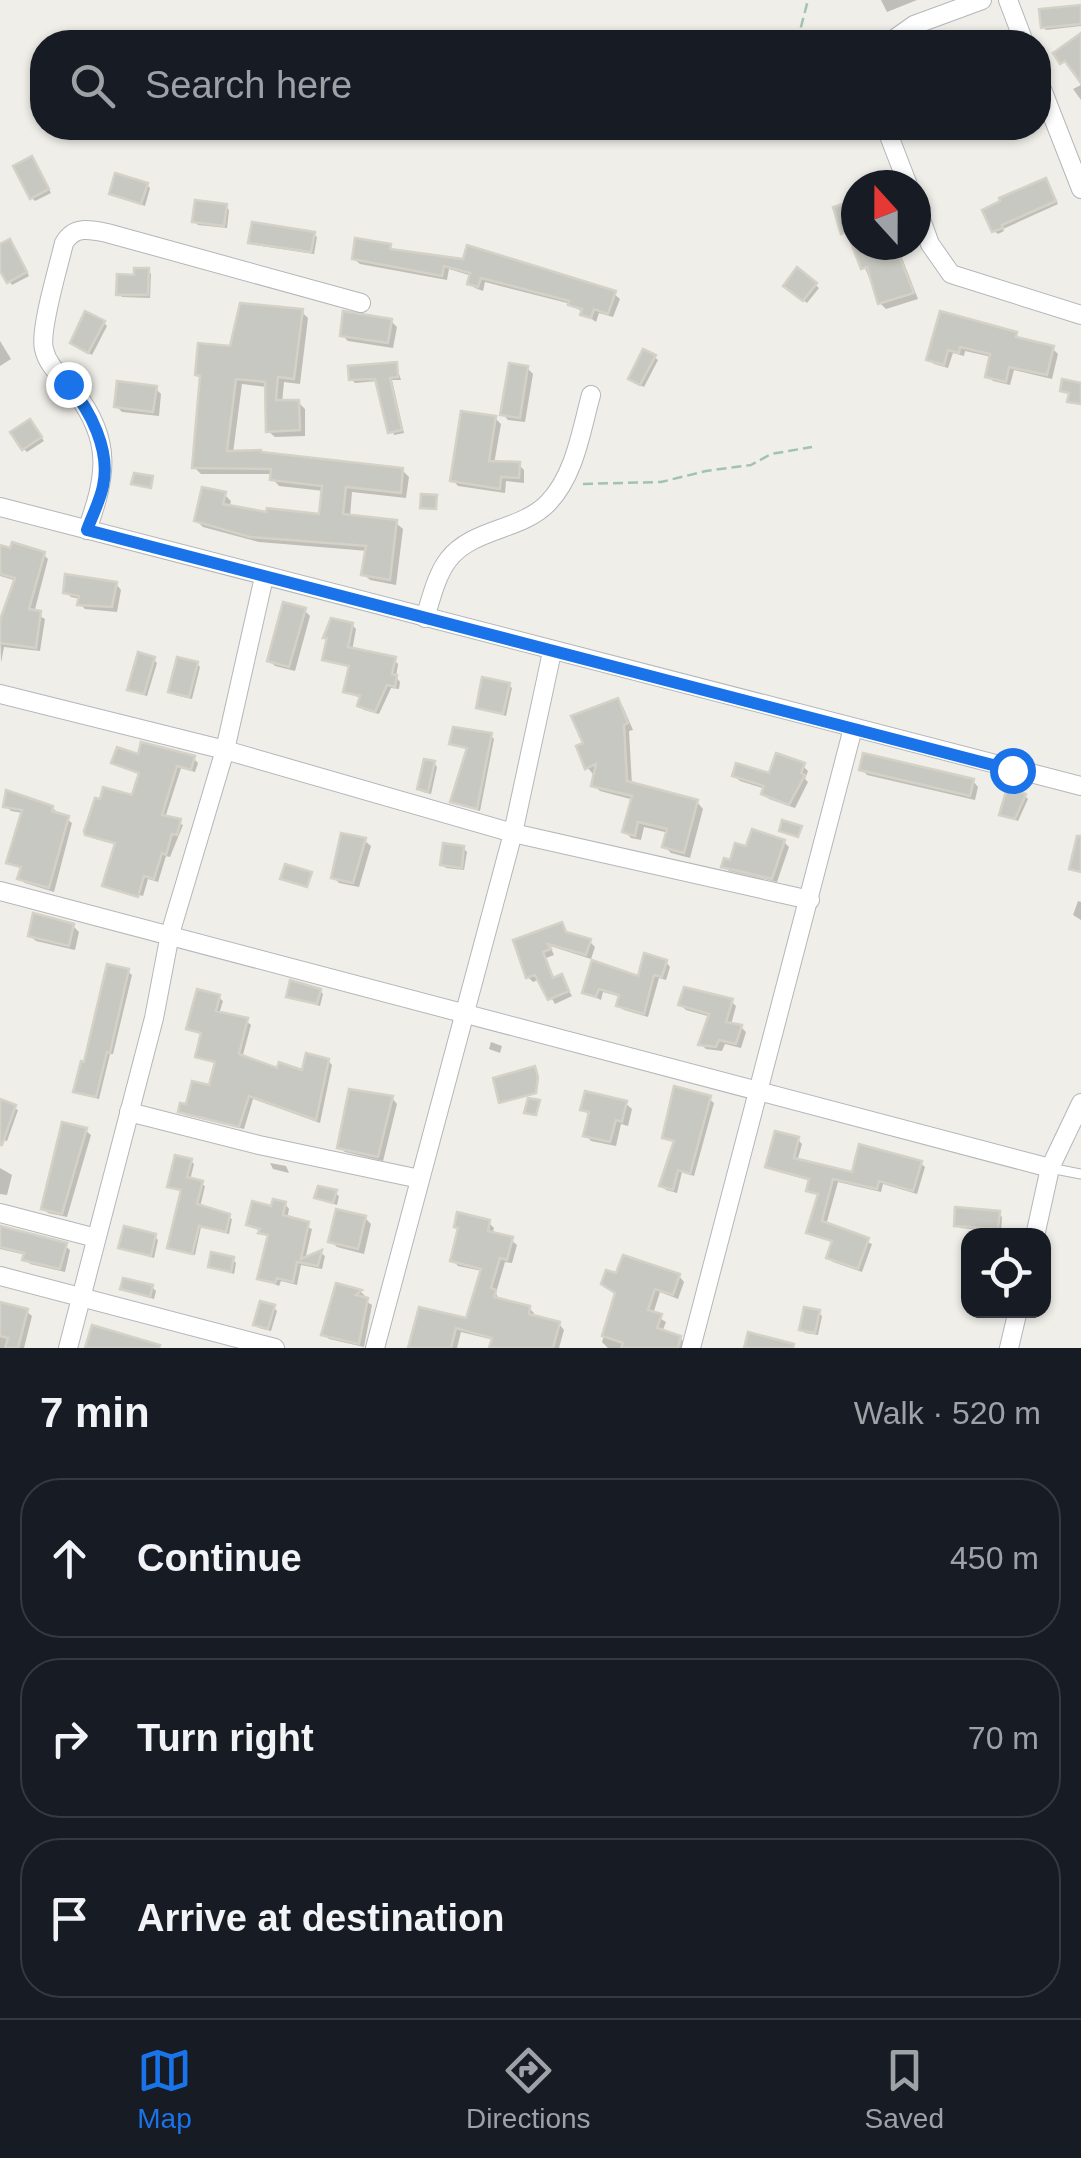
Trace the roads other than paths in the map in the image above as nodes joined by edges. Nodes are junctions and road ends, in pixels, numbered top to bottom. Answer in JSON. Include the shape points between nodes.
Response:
{"nodes":[{"id":1,"x":982,"y":0,"type":"edge"},
{"id":2,"x":1008,"y":0,"type":"edge"},
{"id":3,"x":907,"y":30,"type":"edge"},
{"id":4,"x":1019,"y":30,"type":"edge"},
{"id":5,"x":1051,"y":113,"type":"edge"},
{"id":6,"x":891,"y":140,"type":"edge"},
{"id":7,"x":902,"y":170,"type":"edge"},
{"id":8,"x":1081,"y":190,"type":"edge"},
{"id":9,"x":931,"y":245,"type":"edge"},
{"id":10,"x":361,"y":304,"type":"dead end"},
{"id":11,"x":1081,"y":316,"type":"edge"},
{"id":12,"x":591,"y":395,"type":"dead end"},
{"id":13,"x":0,"y":507,"type":"edge"},
{"id":14,"x":87,"y":530,"type":"junction"},
{"id":15,"x":264,"y":577,"type":"junction"},
{"id":16,"x":424,"y":618,"type":"junction"},
{"id":17,"x":552,"y":652,"type":"junction"},
{"id":18,"x":0,"y":694,"type":"edge"},
{"id":19,"x":852,"y":728,"type":"junction"},
{"id":20,"x":225,"y":750,"type":"junction"},
{"id":21,"x":1081,"y":786,"type":"edge"},
{"id":22,"x":513,"y":833,"type":"junction"},
{"id":23,"x":0,"y":891,"type":"edge"},
{"id":24,"x":810,"y":900,"type":"junction"},
{"id":25,"x":170,"y":934,"type":"junction"},
{"id":26,"x":465,"y":1014,"type":"junction"},
{"id":27,"x":757,"y":1089,"type":"junction"},
{"id":28,"x":1081,"y":1103,"type":"edge"},
{"id":29,"x":130,"y":1112,"type":"junction"},
{"id":30,"x":1050,"y":1168,"type":"junction"},
{"id":31,"x":1081,"y":1174,"type":"edge"},
{"id":32,"x":420,"y":1179,"type":"junction"},
{"id":33,"x":0,"y":1213,"type":"edge"},
{"id":34,"x":1037,"y":1228,"type":"edge"},
{"id":35,"x":96,"y":1238,"type":"junction"},
{"id":36,"x":0,"y":1276,"type":"edge"},
{"id":37,"x":80,"y":1297,"type":"junction"},
{"id":38,"x":1016,"y":1318,"type":"edge"},
{"id":39,"x":68,"y":1348,"type":"edge"},
{"id":40,"x":276,"y":1348,"type":"edge"},
{"id":41,"x":375,"y":1348,"type":"edge"},
{"id":42,"x":691,"y":1348,"type":"edge"},
{"id":43,"x":1009,"y":1348,"type":"edge"}],
"edges":[{"from":1,"to":3,"type":"street"},
{"from":2,"to":4,"type":"street"},
{"from":5,"to":8,"type":"street"},
{"from":6,"to":7,"type":"street"},
{"from":9,"to":11,"type":"street","via":[[951,274]]},
{"from":10,"to":14,"type":"street","via":[[106,233],[69,234],[43,340],[52,367],[78,396],[97,433],[103,485]]},
{"from":12,"to":16,"type":"street","via":[[561,484],[538,514],[474,540],[449,558]]},
{"from":13,"to":14,"type":"street"},
{"from":14,"to":15,"type":"street"},
{"from":15,"to":16,"type":"street"},
{"from":15,"to":20,"type":"street"},
{"from":16,"to":17,"type":"street"},
{"from":17,"to":19,"type":"street"},
{"from":17,"to":22,"type":"street"},
{"from":18,"to":20,"type":"street"},
{"from":19,"to":21,"type":"street"},
{"from":19,"to":24,"type":"street"},
{"from":20,"to":22,"type":"street"},
{"from":20,"to":25,"type":"street"},
{"from":22,"to":24,"type":"street"},
{"from":22,"to":26,"type":"street"},
{"from":23,"to":25,"type":"street"},
{"from":24,"to":27,"type":"street"},
{"from":25,"to":26,"type":"street"},
{"from":25,"to":29,"type":"street"},
{"from":26,"to":27,"type":"street"},
{"from":26,"to":32,"type":"street"},
{"from":27,"to":30,"type":"street"},
{"from":27,"to":42,"type":"street"},
{"from":28,"to":30,"type":"street"},
{"from":29,"to":32,"type":"street"},
{"from":29,"to":35,"type":"street"},
{"from":30,"to":31,"type":"lane"},
{"from":30,"to":34,"type":"street"},
{"from":32,"to":41,"type":"street"},
{"from":33,"to":35,"type":"street"},
{"from":35,"to":37,"type":"street"},
{"from":36,"to":37,"type":"street"},
{"from":37,"to":39,"type":"street"},
{"from":37,"to":40,"type":"street"},
{"from":38,"to":43,"type":"street"}]}
